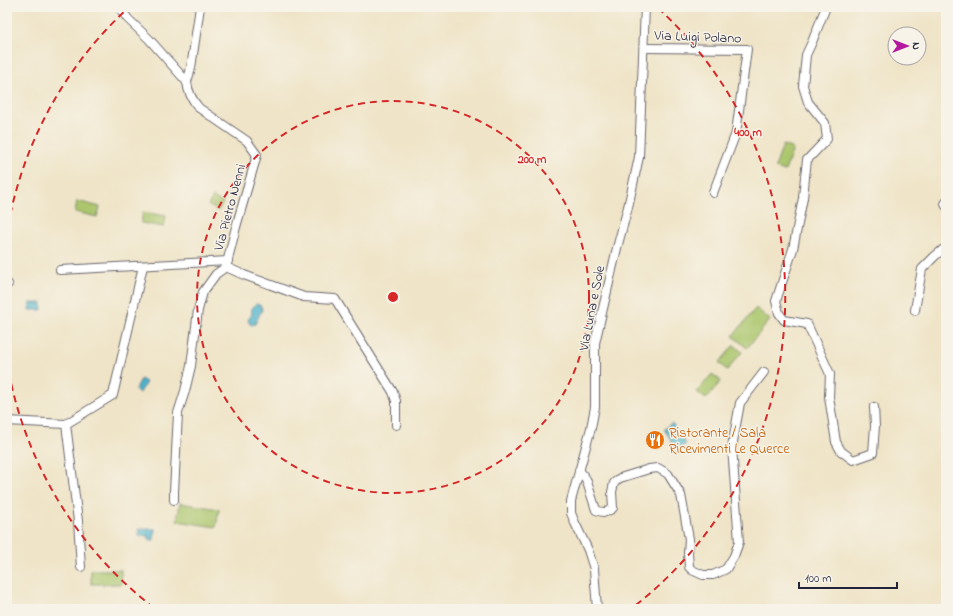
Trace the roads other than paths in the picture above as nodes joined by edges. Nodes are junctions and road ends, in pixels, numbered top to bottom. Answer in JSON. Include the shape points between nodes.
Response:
{"nodes":[{"id":1,"x":119,"y":7,"type":"edge"},
{"id":2,"x":200,"y":7,"type":"edge"},
{"id":3,"x":645,"y":7,"type":"edge"},
{"id":4,"x":826,"y":7,"type":"edge"},
{"id":5,"x":644,"y":48,"type":"junction"},
{"id":6,"x":187,"y":82,"type":"junction"},
{"id":7,"x":713,"y":193,"type":"dead end"},
{"id":8,"x":946,"y":202,"type":"edge"},
{"id":9,"x":946,"y":206,"type":"edge"},
{"id":10,"x":946,"y":247,"type":"edge"},
{"id":11,"x":227,"y":264,"type":"junction"},
{"id":12,"x":143,"y":266,"type":"junction"},
{"id":13,"x":60,"y":270,"type":"dead end"},
{"id":14,"x":914,"y":310,"type":"dead end"},
{"id":15,"x":764,"y":372,"type":"dead end"},
{"id":16,"x":874,"y":407,"type":"dead end"},
{"id":17,"x":7,"y":421,"type":"edge"},
{"id":18,"x":66,"y":424,"type":"junction"},
{"id":19,"x":396,"y":425,"type":"dead end"},
{"id":20,"x":580,"y":470,"type":"junction"},
{"id":21,"x":174,"y":500,"type":"dead end"},
{"id":22,"x":81,"y":567,"type":"dead end"},
{"id":23,"x":597,"y":609,"type":"edge"}],
"edges":[{"from":1,"to":6,"type":"street","name":"Via Pietro Nenni"},
{"from":2,"to":6,"type":"street"},
{"from":3,"to":5,"type":"street","name":"Via Luna e Sole"},
{"from":4,"to":16,"type":"street","via":[[806,54],[803,86],[808,102],[825,123],[827,139],[807,160],[793,249],[776,301],[784,320],[807,324],[830,374],[829,396],[836,442],[841,451],[853,460],[873,453]]},
{"from":5,"to":7,"type":"street","name":"Via Luigi Polano","via":[[747,49],[736,133]]},
{"from":5,"to":20,"type":"street","name":"Via Luna e Sole","via":[[640,158],[616,248],[595,343],[595,407]]},
{"from":6,"to":11,"type":"street","name":"Via Pietro Nenni","via":[[188,92],[199,108],[247,141],[257,155]]},
{"from":8,"to":9,"type":"street"},
{"from":10,"to":14,"type":"street","via":[[922,269]]},
{"from":11,"to":12,"type":"street","name":"Via Pietro Nenni"},
{"from":11,"to":19,"type":"street","via":[[244,275],[304,297],[336,299],[393,392],[396,401]]},
{"from":11,"to":21,"type":"street","via":[[203,292],[198,310],[191,366],[178,413]]},
{"from":12,"to":13,"type":"street","name":"Via Pietro Nenni"},
{"from":12,"to":18,"type":"street","via":[[112,395]]},
{"from":15,"to":20,"type":"street","via":[[740,403],[732,447],[739,542],[726,570],[713,575],[702,575],[689,567],[689,539],[681,495],[668,474],[658,468],[620,478],[614,484],[612,492],[613,508],[603,512],[596,510],[586,479]]},
{"from":17,"to":18,"type":"street"},
{"from":18,"to":22,"type":"street"},
{"from":20,"to":23,"type":"street","name":"Via Luna e Sole","via":[[571,501],[571,513],[594,569]]}]}
